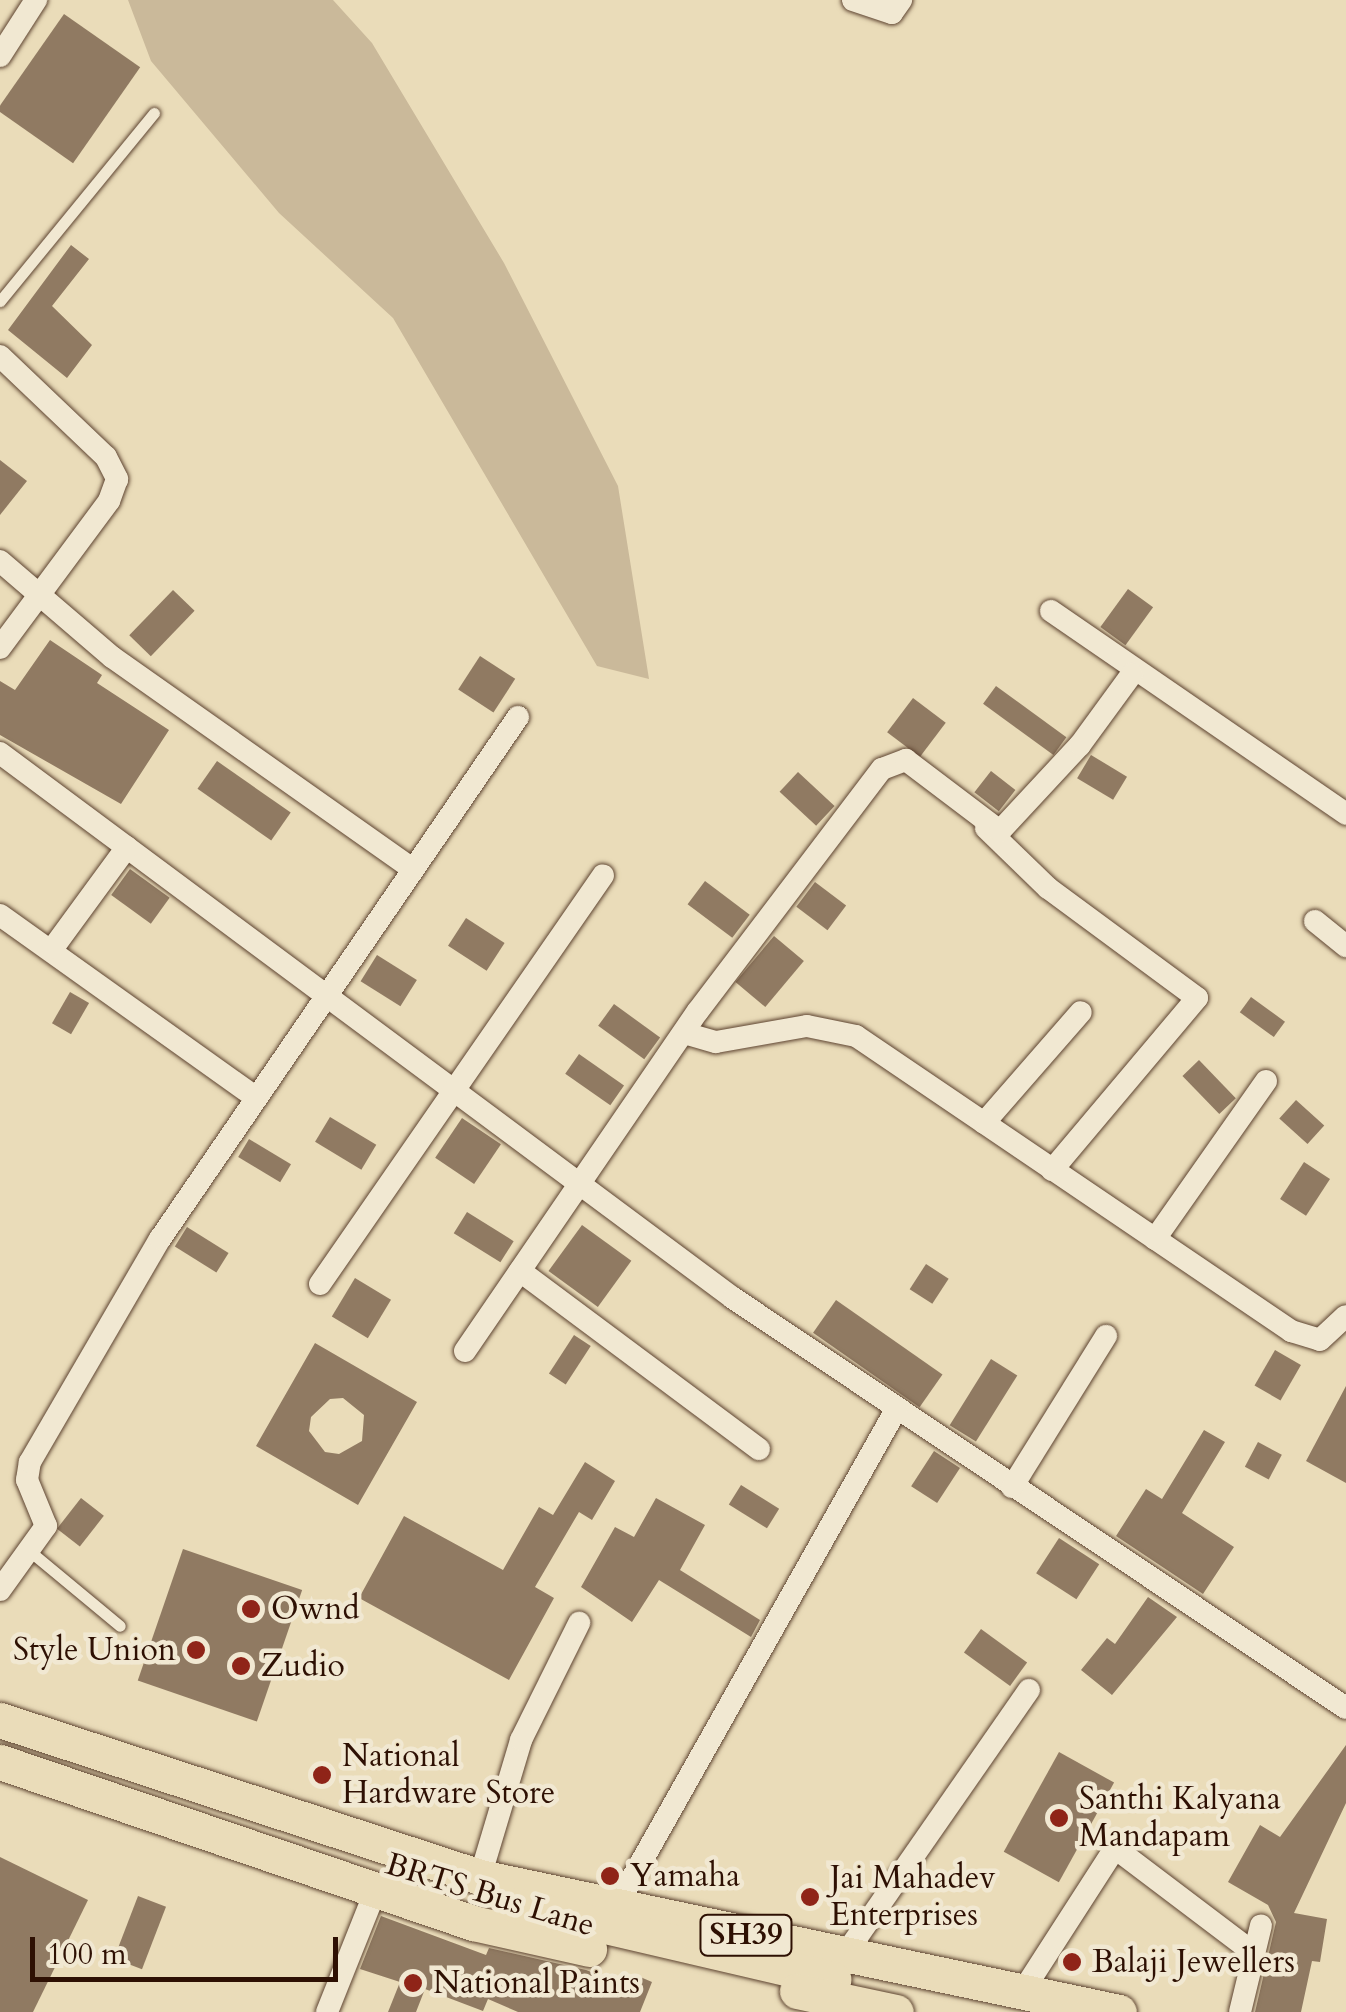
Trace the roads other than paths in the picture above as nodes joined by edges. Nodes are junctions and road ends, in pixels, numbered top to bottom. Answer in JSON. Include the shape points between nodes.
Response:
{"nodes":[{"id":1,"x":36,"y":0,"type":"edge"},
{"id":2,"x":854,"y":0,"type":"edge"},
{"id":3,"x":901,"y":0,"type":"edge"},
{"id":4,"x":0,"y":56,"type":"edge"},
{"id":5,"x":154,"y":113,"type":"dead end"},
{"id":6,"x":0,"y":301,"type":"edge"},
{"id":7,"x":0,"y":356,"type":"edge"},
{"id":8,"x":0,"y":561,"type":"edge"},
{"id":9,"x":37,"y":596,"type":"junction"},
{"id":10,"x":1051,"y":612,"type":"dead end"},
{"id":11,"x":0,"y":648,"type":"edge"},
{"id":12,"x":1132,"y":674,"type":"junction"},
{"id":13,"x":518,"y":717,"type":"dead end"},
{"id":14,"x":0,"y":753,"type":"edge"},
{"id":15,"x":1346,"y":814,"type":"edge"},
{"id":16,"x":986,"y":828,"type":"junction"},
{"id":17,"x":127,"y":847,"type":"junction"},
{"id":18,"x":413,"y":868,"type":"junction"},
{"id":19,"x":603,"y":876,"type":"dead end"},
{"id":20,"x":0,"y":914,"type":"edge"},
{"id":21,"x":1315,"y":921,"type":"dead end"},
{"id":22,"x":1346,"y":946,"type":"edge"},
{"id":23,"x":52,"y":948,"type":"junction"},
{"id":24,"x":329,"y":990,"type":"junction"},
{"id":25,"x":1080,"y":1012,"type":"dead end"},
{"id":26,"x":684,"y":1032,"type":"junction"},
{"id":27,"x":1266,"y":1081,"type":"dead end"},
{"id":28,"x":457,"y":1088,"type":"junction"},
{"id":29,"x":255,"y":1097,"type":"junction"},
{"id":30,"x":984,"y":1123,"type":"junction"},
{"id":31,"x":1052,"y":1170,"type":"junction"},
{"id":32,"x":582,"y":1182,"type":"junction"},
{"id":33,"x":1155,"y":1238,"type":"junction"},
{"id":34,"x":520,"y":1271,"type":"junction"},
{"id":35,"x":320,"y":1284,"type":"dead end"},
{"id":36,"x":1346,"y":1316,"type":"edge"},
{"id":37,"x":1106,"y":1336,"type":"dead end"},
{"id":38,"x":465,"y":1351,"type":"dead end"},
{"id":39,"x":897,"y":1408,"type":"junction"},
{"id":40,"x":759,"y":1450,"type":"dead end"},
{"id":41,"x":1012,"y":1487,"type":"junction"},
{"id":42,"x":32,"y":1553,"type":"junction"},
{"id":43,"x":0,"y":1590,"type":"edge"},
{"id":44,"x":579,"y":1623,"type":"dead end"},
{"id":45,"x":120,"y":1626,"type":"dead end"},
{"id":46,"x":1030,"y":1690,"type":"dead end"},
{"id":47,"x":1346,"y":1708,"type":"edge"},
{"id":48,"x":0,"y":1720,"type":"edge"},
{"id":49,"x":0,"y":1738,"type":"edge"},
{"id":50,"x":0,"y":1762,"type":"edge"},
{"id":51,"x":480,"y":1877,"type":"junction"},
{"id":52,"x":378,"y":1886,"type":"junction"},
{"id":53,"x":616,"y":1907,"type":"junction"},
{"id":54,"x":1261,"y":1925,"type":"dead end"},
{"id":55,"x":1254,"y":1952,"type":"junction"},
{"id":56,"x":844,"y":1956,"type":"junction"},
{"id":57,"x":1006,"y":2003,"type":"edge"},
{"id":58,"x":327,"y":2012,"type":"edge"},
{"id":59,"x":896,"y":2012,"type":"edge"},
{"id":60,"x":1119,"y":2012,"type":"edge"},
{"id":61,"x":1240,"y":2012,"type":"edge"}],
"edges":[{"from":1,"to":4,"type":"street"},
{"from":2,"to":3,"type":"street","via":[[892,13]]},
{"from":5,"to":6,"type":"lane"},
{"from":7,"to":9,"type":"street","via":[[116,471],[109,500]]},
{"from":8,"to":9,"type":"street"},
{"from":9,"to":11,"type":"street"},
{"from":9,"to":18,"type":"street","via":[[188,714]]},
{"from":10,"to":12,"type":"street"},
{"from":12,"to":15,"type":"street"},
{"from":12,"to":16,"type":"street","via":[[1004,829]]},
{"from":13,"to":18,"type":"street"},
{"from":14,"to":17,"type":"street"},
{"from":16,"to":26,"type":"street","via":[[915,765],[891,762]]},
{"from":16,"to":31,"type":"street","via":[[1048,888],[1197,998]]},
{"from":17,"to":23,"type":"street"},
{"from":17,"to":24,"type":"street"},
{"from":18,"to":24,"type":"street"},
{"from":19,"to":28,"type":"street"},
{"from":20,"to":23,"type":"street"},
{"from":21,"to":22,"type":"street"},
{"from":23,"to":29,"type":"street"},
{"from":24,"to":28,"type":"street"},
{"from":24,"to":29,"type":"street"},
{"from":25,"to":30,"type":"street"},
{"from":26,"to":30,"type":"street","via":[[716,1042],[830,1026],[871,1045]]},
{"from":26,"to":32,"type":"street"},
{"from":27,"to":33,"type":"street"},
{"from":28,"to":32,"type":"street"},
{"from":28,"to":35,"type":"street"},
{"from":29,"to":42,"type":"street","via":[[160,1239],[35,1453],[27,1480],[46,1526]]},
{"from":30,"to":31,"type":"street"},
{"from":31,"to":33,"type":"street"},
{"from":32,"to":34,"type":"street"},
{"from":32,"to":39,"type":"street"},
{"from":33,"to":36,"type":"street","via":[[1307,1338],[1328,1337]]},
{"from":34,"to":38,"type":"street"},
{"from":34,"to":40,"type":"street"},
{"from":37,"to":41,"type":"street"},
{"from":39,"to":41,"type":"street"},
{"from":39,"to":53,"type":"street"},
{"from":41,"to":47,"type":"street"},
{"from":42,"to":43,"type":"street"},
{"from":42,"to":45,"type":"lane"},
{"from":44,"to":51,"type":"street","via":[[521,1740]]},
{"from":46,"to":56,"type":"street"},
{"from":48,"to":51,"type":"main road","number":"SH39"},
{"from":49,"to":57,"type":"main road","name":"BRTS Bus Lane","via":[[561,1920]]},
{"from":50,"to":52,"type":"main road","number":"SH39"},
{"from":51,"to":53,"type":"main road","number":"SH39"},
{"from":52,"to":58,"type":"street"},
{"from":52,"to":59,"type":"main road","number":"SH39","via":[[532,1938]]},
{"from":53,"to":56,"type":"main road","number":"SH39"},
{"from":54,"to":55,"type":"street"},
{"from":55,"to":57,"type":"street","via":[[1116,1848]]},
{"from":55,"to":61,"type":"street"},
{"from":56,"to":57,"type":"main road","number":"SH39"},
{"from":57,"to":60,"type":"main road","number":"SH39"}]}
